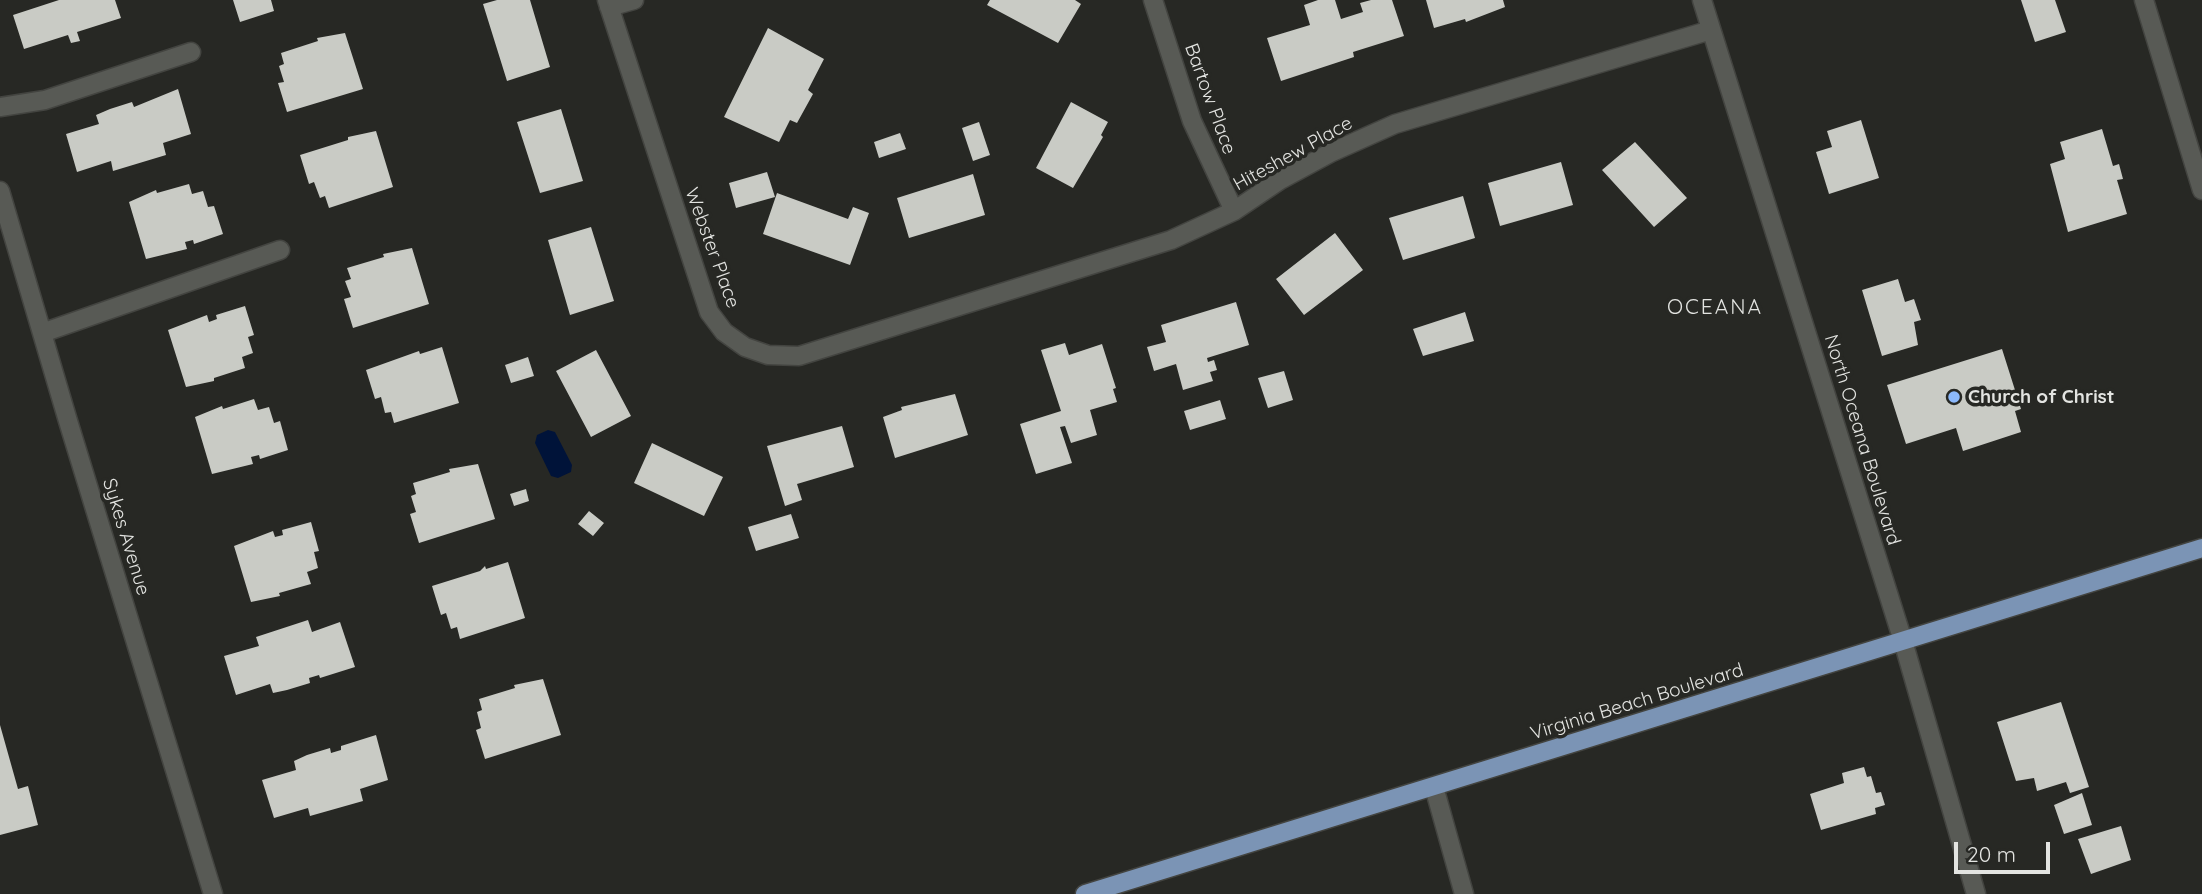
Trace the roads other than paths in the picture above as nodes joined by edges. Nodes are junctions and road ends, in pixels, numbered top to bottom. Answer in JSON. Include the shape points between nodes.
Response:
{"nodes":[{"id":1,"x":634,"y":0,"type":"edge"},
{"id":2,"x":1153,"y":0,"type":"edge"},
{"id":3,"x":1702,"y":0,"type":"edge"},
{"id":4,"x":2144,"y":0,"type":"edge"},
{"id":5,"x":608,"y":4,"type":"edge"},
{"id":6,"x":1711,"y":30,"type":"junction"},
{"id":7,"x":191,"y":52,"type":"dead end"},
{"id":8,"x":0,"y":107,"type":"edge"},
{"id":9,"x":2202,"y":190,"type":"edge"},
{"id":10,"x":0,"y":191,"type":"edge"},
{"id":11,"x":1234,"y":211,"type":"junction"},
{"id":12,"x":280,"y":250,"type":"dead end"},
{"id":13,"x":938,"y":311,"type":"joint"},
{"id":14,"x":42,"y":333,"type":"junction"},
{"id":15,"x":2202,"y":548,"type":"edge"},
{"id":16,"x":1903,"y":641,"type":"junction"},
{"id":17,"x":1434,"y":787,"type":"junction"},
{"id":18,"x":214,"y":894,"type":"edge"},
{"id":19,"x":1085,"y":894,"type":"edge"},
{"id":20,"x":1464,"y":894,"type":"edge"},
{"id":21,"x":1976,"y":894,"type":"edge"}],
"edges":[{"from":1,"to":5,"type":"street"},
{"from":2,"to":11,"type":"street","name":"Bartow Place","via":[[1192,121]]},
{"from":3,"to":6,"type":"street","name":"North Oceana Boulevard"},
{"from":4,"to":9,"type":"street"},
{"from":5,"to":13,"type":"street","name":"Webster Place","via":[[709,312],[724,332],[745,347],[768,355],[799,356]]},
{"from":6,"to":11,"type":"street","name":"Hiteshew Place","via":[[1395,124],[1280,180]]},
{"from":6,"to":16,"type":"street","name":"North Oceana Boulevard"},
{"from":7,"to":8,"type":"street","via":[[45,100]]},
{"from":10,"to":14,"type":"street","name":"Sykes Avenue"},
{"from":11,"to":13,"type":"street","name":"Hiteshew Place","via":[[1171,240]]},
{"from":12,"to":14,"type":"street"},
{"from":14,"to":18,"type":"street","name":"Sykes Avenue"},
{"from":15,"to":16,"type":"main road","name":"Virginia Beach Boulevard"},
{"from":16,"to":17,"type":"main road","name":"Virginia Beach Boulevard"},
{"from":16,"to":21,"type":"street","name":"North Oceana Boulevard"},
{"from":17,"to":19,"type":"main road","name":"Virginia Beach Boulevard"},
{"from":17,"to":20,"type":"street"}]}
